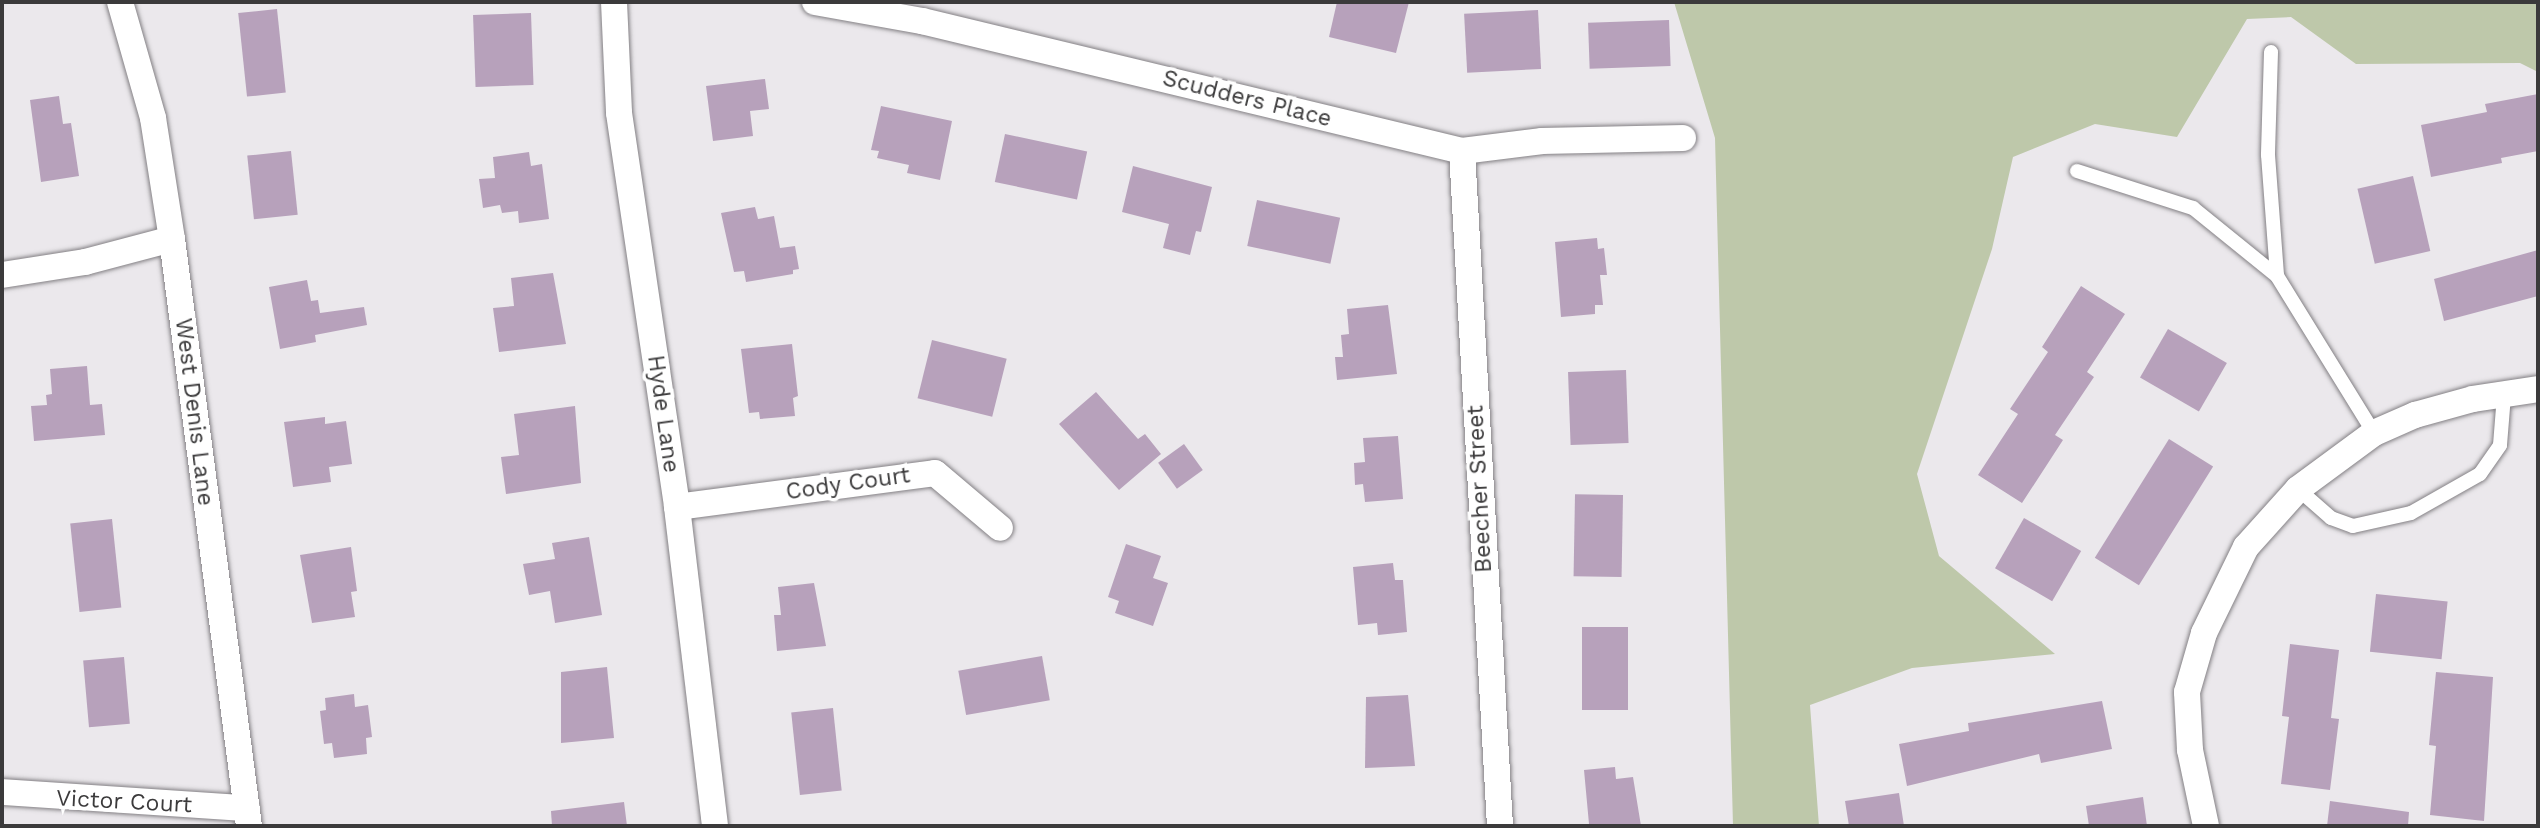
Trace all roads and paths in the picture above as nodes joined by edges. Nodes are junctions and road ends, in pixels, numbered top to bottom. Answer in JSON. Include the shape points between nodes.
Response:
{"nodes":[{"id":1,"x":120,"y":2,"type":"edge"},
{"id":2,"x":614,"y":2,"type":"edge"},
{"id":3,"x":815,"y":2,"type":"edge"},
{"id":4,"x":2271,"y":52,"type":"dead end"},
{"id":5,"x":1683,"y":138,"type":"dead end"},
{"id":6,"x":1462,"y":151,"type":"junction"},
{"id":7,"x":2077,"y":171,"type":"dead end"},
{"id":8,"x":172,"y":239,"type":"junction"},
{"id":9,"x":2,"y":275,"type":"edge"},
{"id":10,"x":2277,"y":276,"type":"junction"},
{"id":11,"x":2538,"y":389,"type":"edge"},
{"id":12,"x":2504,"y":395,"type":"junction"},
{"id":13,"x":2374,"y":433,"type":"junction"},
{"id":14,"x":2298,"y":489,"type":"junction"},
{"id":15,"x":677,"y":507,"type":"junction"},
{"id":16,"x":1000,"y":528,"type":"dead end"},
{"id":17,"x":2,"y":792,"type":"edge"},
{"id":18,"x":248,"y":817,"type":"edge"},
{"id":19,"x":715,"y":826,"type":"edge"},
{"id":20,"x":1500,"y":826,"type":"edge"},
{"id":21,"x":2206,"y":826,"type":"edge"}],
"edges":[{"from":1,"to":8,"type":"street","name":"West Denis Lane","via":[[153,118]]},
{"from":2,"to":15,"type":"street","name":"Hyde Lane","via":[[619,113]]},
{"from":3,"to":6,"type":"street","name":"Scudders Place","via":[[922,21]]},
{"from":4,"to":10,"type":"lane","via":[[2268,155]]},
{"from":5,"to":6,"type":"street","name":"Scudders Place","via":[[1542,141]]},
{"from":6,"to":20,"type":"street","name":"Beecher Street"},
{"from":7,"to":10,"type":"lane","via":[[2193,208]]},
{"from":8,"to":9,"type":"street","via":[[85,262]]},
{"from":8,"to":18,"type":"street","name":"West Denis Lane"},
{"from":10,"to":13,"type":"lane"},
{"from":11,"to":12,"type":"street"},
{"from":12,"to":13,"type":"street","via":[[2415,415]]},
{"from":12,"to":14,"type":"lane","via":[[2500,444],[2480,474],[2411,513],[2353,526],[2331,518]]},
{"from":13,"to":14,"type":"street"},
{"from":14,"to":21,"type":"street","via":[[2246,547],[2217,600],[2191,665],[2188,738]]},
{"from":15,"to":16,"type":"street","name":"Cody Court","via":[[935,473]]},
{"from":15,"to":19,"type":"street","name":"Hyde Lane"},
{"from":17,"to":18,"type":"street","name":"Victor Court"}]}
